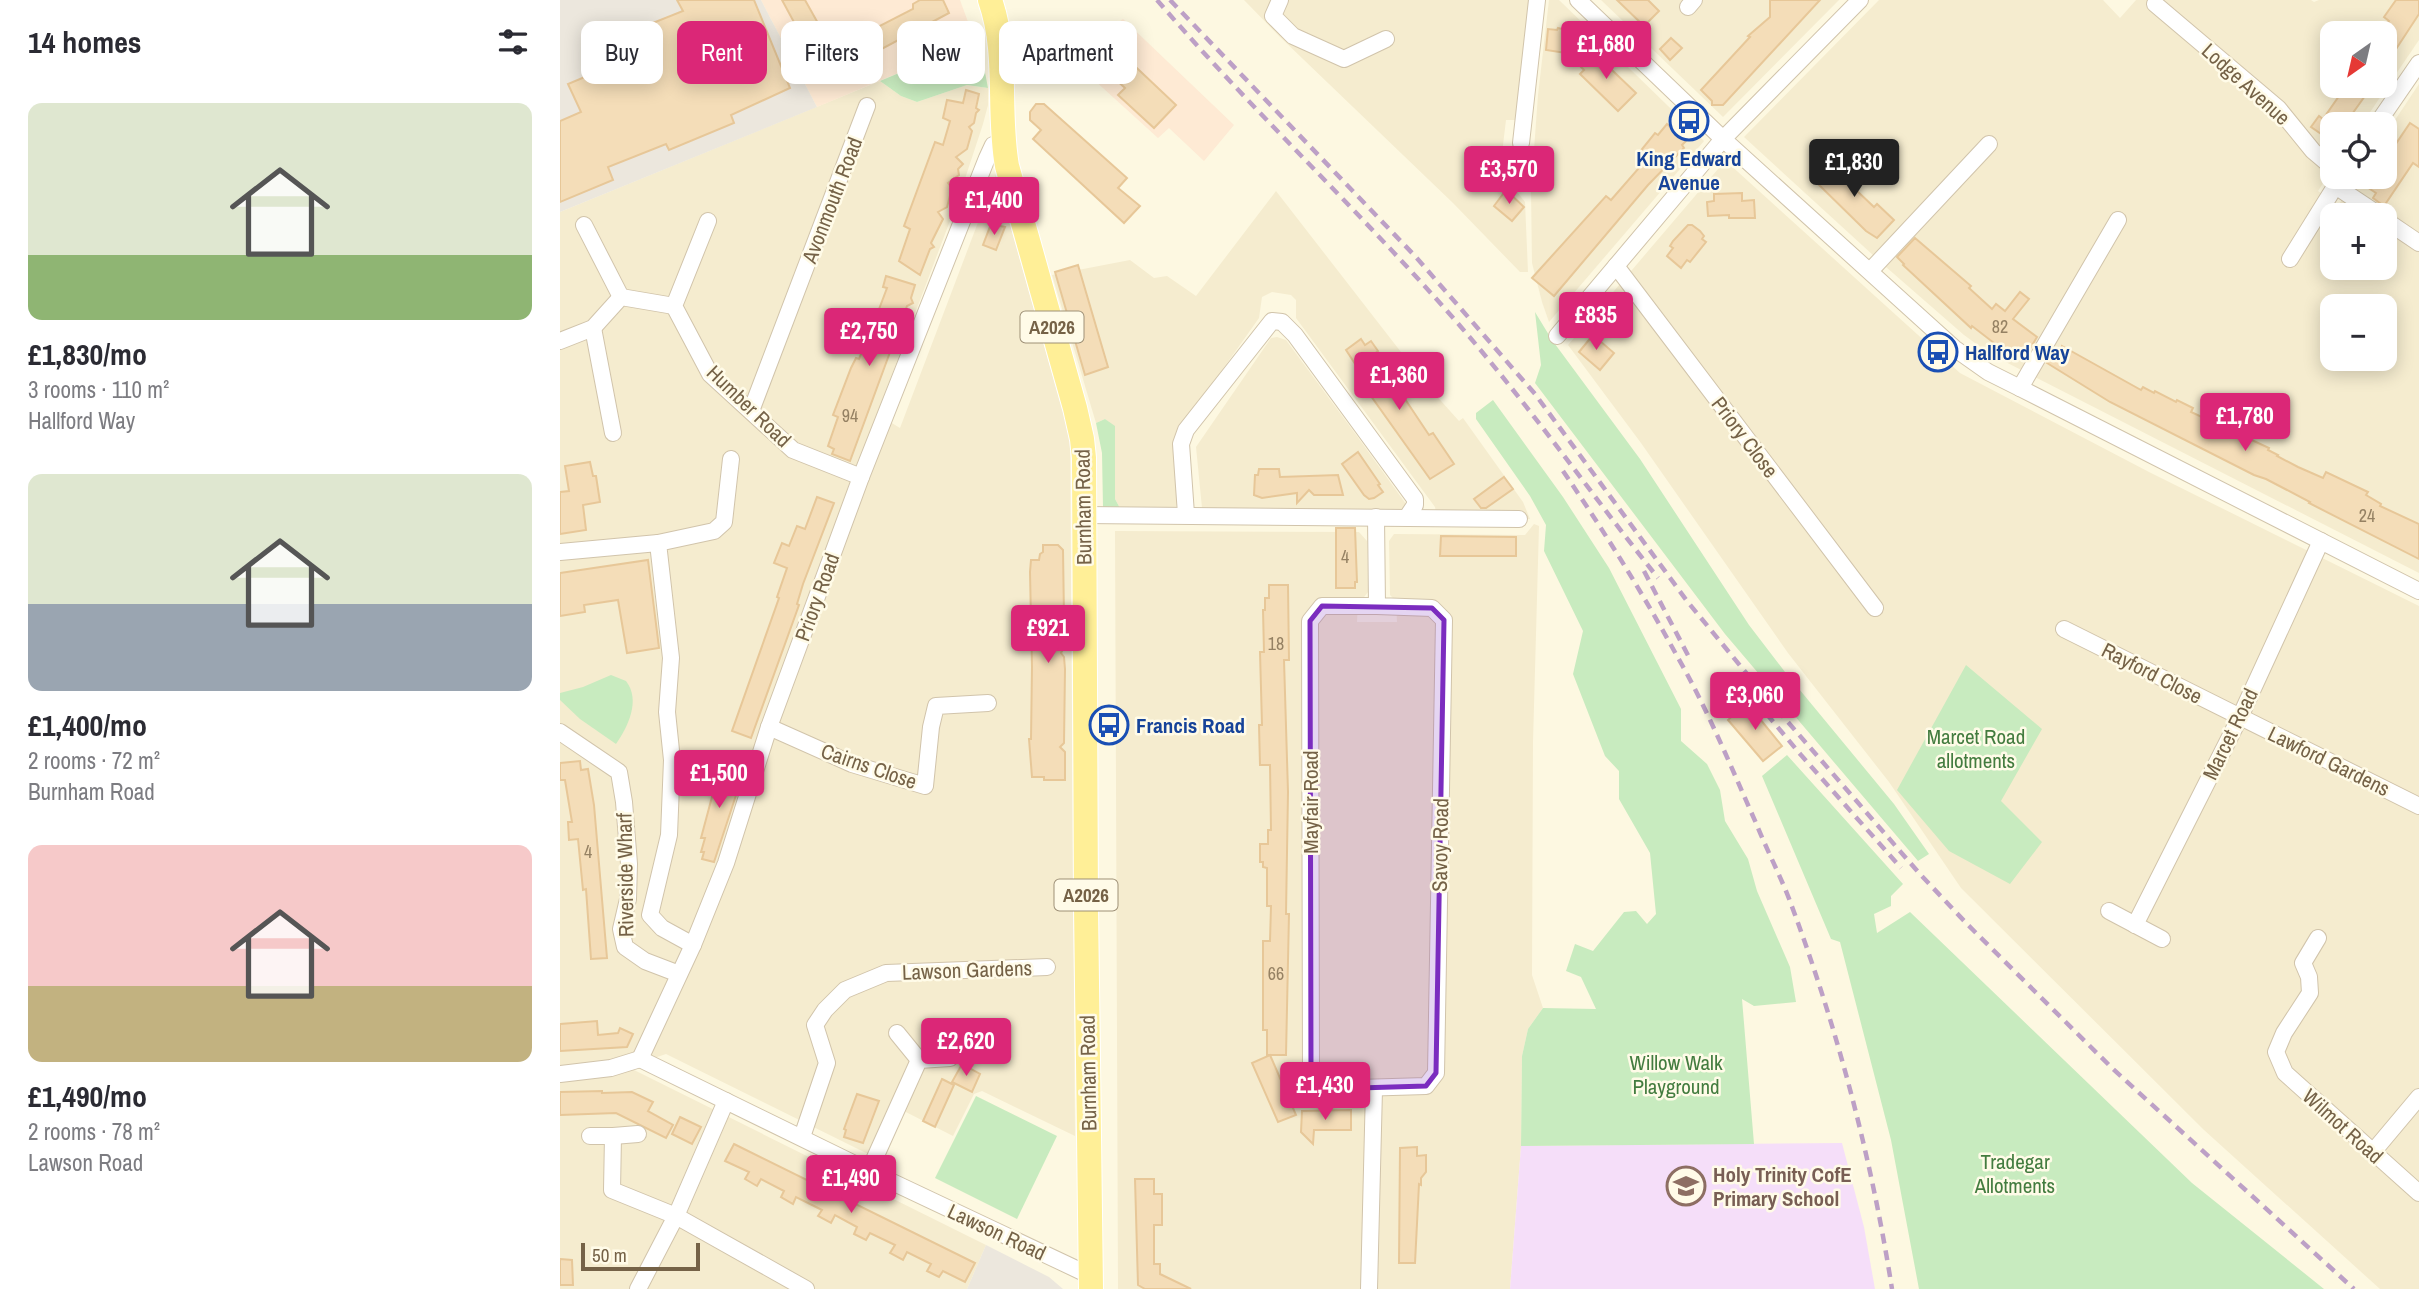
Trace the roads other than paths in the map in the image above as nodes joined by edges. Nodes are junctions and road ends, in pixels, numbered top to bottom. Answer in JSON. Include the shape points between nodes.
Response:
{"nodes":[{"id":1,"x":990,"y":0,"type":"edge"},
{"id":2,"x":1280,"y":0,"type":"edge"},
{"id":3,"x":1537,"y":0,"type":"edge"},
{"id":4,"x":1578,"y":0,"type":"edge"},
{"id":5,"x":1860,"y":0,"type":"edge"},
{"id":6,"x":2155,"y":4,"type":"dead end"},
{"id":7,"x":1386,"y":39,"type":"dead end"},
{"id":8,"x":2419,"y":63,"type":"edge"},
{"id":9,"x":867,"y":106,"type":"dead end"},
{"id":10,"x":2385,"y":112,"type":"edge"},
{"id":11,"x":1723,"y":139,"type":"junction"},
{"id":12,"x":1003,"y":142,"type":"junction"},
{"id":13,"x":1521,"y":143,"type":"dead end"},
{"id":14,"x":1989,"y":144,"type":"dead end"},
{"id":15,"x":2320,"y":158,"type":"edge"},
{"id":16,"x":2330,"y":189,"type":"edge"},
{"id":17,"x":2342,"y":189,"type":"edge"},
{"id":18,"x":2361,"y":203,"type":"edge"},
{"id":19,"x":2118,"y":220,"type":"dead end"},
{"id":20,"x":708,"y":221,"type":"dead end"},
{"id":21,"x":584,"y":225,"type":"dead end"},
{"id":22,"x":2397,"y":228,"type":"edge"},
{"id":23,"x":2419,"y":243,"type":"edge"},
{"id":24,"x":2290,"y":259,"type":"dead end"},
{"id":25,"x":1616,"y":266,"type":"junction"},
{"id":26,"x":1870,"y":271,"type":"junction"},
{"id":27,"x":621,"y":297,"type":"junction"},
{"id":28,"x":674,"y":306,"type":"junction"},
{"id":29,"x":593,"y":328,"type":"junction"},
{"id":30,"x":1557,"y":336,"type":"dead end"},
{"id":31,"x":560,"y":341,"type":"edge"},
{"id":32,"x":2020,"y":388,"type":"junction"},
{"id":33,"x":751,"y":411,"type":"junction"},
{"id":34,"x":613,"y":433,"type":"dead end"},
{"id":35,"x":731,"y":459,"type":"dead end"},
{"id":36,"x":861,"y":477,"type":"junction"},
{"id":37,"x":1083,"y":514,"type":"junction"},
{"id":38,"x":1186,"y":514,"type":"junction"},
{"id":39,"x":1376,"y":517,"type":"junction"},
{"id":40,"x":1407,"y":517,"type":"junction"},
{"id":41,"x":1520,"y":519,"type":"dead end"},
{"id":42,"x":2320,"y":541,"type":"junction"},
{"id":43,"x":658,"y":543,"type":"junction"},
{"id":44,"x":560,"y":552,"type":"edge"},
{"id":45,"x":2419,"y":591,"type":"edge"},
{"id":46,"x":1377,"y":606,"type":"junction"},
{"id":47,"x":1875,"y":608,"type":"dead end"},
{"id":48,"x":2064,"y":629,"type":"dead end"},
{"id":49,"x":988,"y":703,"type":"dead end"},
{"id":50,"x":2240,"y":717,"type":"junction"},
{"id":51,"x":769,"y":727,"type":"junction"},
{"id":52,"x":560,"y":732,"type":"edge"},
{"id":53,"x":2419,"y":806,"type":"edge"},
{"id":54,"x":2109,"y":911,"type":"dead end"},
{"id":55,"x":2135,"y":925,"type":"junction"},
{"id":56,"x":2318,"y":938,"type":"dead end"},
{"id":57,"x":2162,"y":939,"type":"dead end"},
{"id":58,"x":693,"y":945,"type":"junction"},
{"id":59,"x":1047,"y":967,"type":"dead end"},
{"id":60,"x":680,"y":974,"type":"junction"},
{"id":61,"x":897,"y":1032,"type":"dead end"},
{"id":62,"x":950,"y":1058,"type":"dead end"},
{"id":63,"x":640,"y":1059,"type":"junction"},
{"id":64,"x":919,"y":1060,"type":"junction"},
{"id":65,"x":560,"y":1074,"type":"edge"},
{"id":66,"x":1374,"y":1089,"type":"junction"},
{"id":67,"x":2419,"y":1097,"type":"edge"},
{"id":68,"x":726,"y":1101,"type":"junction"},
{"id":69,"x":638,"y":1134,"type":"dead end"},
{"id":70,"x":590,"y":1136,"type":"dead end"},
{"id":71,"x":613,"y":1136,"type":"junction"},
{"id":72,"x":802,"y":1137,"type":"junction"},
{"id":73,"x":2372,"y":1153,"type":"junction"},
{"id":74,"x":869,"y":1171,"type":"junction"},
{"id":75,"x":2419,"y":1193,"type":"edge"},
{"id":76,"x":676,"y":1216,"type":"junction"},
{"id":77,"x":1091,"y":1283,"type":"edge"},
{"id":78,"x":638,"y":1289,"type":"edge"},
{"id":79,"x":806,"y":1289,"type":"edge"},
{"id":80,"x":1369,"y":1289,"type":"edge"}],
"edges":[{"from":1,"to":12,"type":"main road","name":"Burnham Road","number":"A2026","via":[[1002,53]]},
{"from":2,"to":7,"type":"street","via":[[1273,16],[1293,36],[1344,60]]},
{"from":3,"to":13,"type":"street"},
{"from":4,"to":11,"type":"street"},
{"from":5,"to":11,"type":"street"},
{"from":6,"to":15,"type":"street","name":"Lodge Avenue","via":[[2278,108]]},
{"from":8,"to":10,"type":"street"},
{"from":9,"to":33,"type":"street","name":"Avonmouth Road"},
{"from":11,"to":25,"type":"street"},
{"from":11,"to":26,"type":"street"},
{"from":12,"to":36,"type":"street","name":"Priory Road","via":[[993,145],[987,158]]},
{"from":12,"to":37,"type":"main road","name":"Burnham Road","number":"A2026","via":[[1082,439]]},
{"from":14,"to":26,"type":"street"},
{"from":16,"to":24,"type":"street"},
{"from":17,"to":18,"type":"street","name":"Lodge Avenue"},
{"from":19,"to":32,"type":"street"},
{"from":20,"to":28,"type":"street"},
{"from":21,"to":27,"type":"street"},
{"from":22,"to":23,"type":"street"},
{"from":25,"to":30,"type":"street"},
{"from":25,"to":47,"type":"street","name":"Priory Close"},
{"from":26,"to":32,"type":"street","via":[[1954,348]]},
{"from":27,"to":28,"type":"street"},
{"from":27,"to":29,"type":"street"},
{"from":28,"to":33,"type":"street","name":"Humber Road","via":[[710,374]]},
{"from":29,"to":31,"type":"street"},
{"from":29,"to":34,"type":"street"},
{"from":32,"to":42,"type":"street"},
{"from":33,"to":36,"type":"street","name":"Humber Road","via":[[793,450]]},
{"from":35,"to":43,"type":"street","via":[[724,522],[715,531]]},
{"from":36,"to":51,"type":"street","name":"Priory Road"},
{"from":37,"to":38,"type":"street"},
{"from":37,"to":77,"type":"main road","name":"Burnham Road","number":"A2026"},
{"from":38,"to":39,"type":"street"},
{"from":38,"to":40,"type":"street","via":[[1181,444],[1186,429],[1272,321],[1282,322],[1296,335],[1415,499]]},
{"from":39,"to":40,"type":"street"},
{"from":39,"to":46,"type":"street"},
{"from":40,"to":41,"type":"street"},
{"from":42,"to":45,"type":"street"},
{"from":42,"to":50,"type":"street","name":"Marcet Road"},
{"from":43,"to":44,"type":"street"},
{"from":43,"to":58,"type":"street","via":[[671,658],[667,712],[672,760],[669,835],[650,915],[662,928]]},
{"from":46,"to":66,"type":"street","name":"Savoy Road","via":[[1432,608],[1444,620],[1436,1073],[1426,1086]]},
{"from":46,"to":66,"type":"street","name":"Mayfair Road","via":[[1322,607],[1311,621],[1310,771],[1311,1076],[1325,1089]]},
{"from":48,"to":50,"type":"street","name":"Rayford Close"},
{"from":49,"to":51,"type":"street","name":"Cairns Close","via":[[936,706],[925,786],[852,764]]},
{"from":50,"to":53,"type":"street","name":"Lawford Gardens"},
{"from":50,"to":55,"type":"street","name":"Marcet Road"},
{"from":51,"to":58,"type":"street","name":"Priory Road","via":[[726,863]]},
{"from":52,"to":60,"type":"street","name":"Riverside Wharf","via":[[619,772],[629,864],[621,929],[625,947],[645,961]]},
{"from":54,"to":55,"type":"street"},
{"from":55,"to":57,"type":"street"},
{"from":56,"to":73,"type":"street","name":"Wilmot Road","via":[[2303,963],[2310,993],[2276,1052],[2285,1073]]},
{"from":58,"to":60,"type":"street","name":"Priory Road"},
{"from":59,"to":72,"type":"street","name":"Lawson Gardens","via":[[886,972],[845,990],[815,1025],[827,1063]]},
{"from":60,"to":63,"type":"street","name":"Priory Road"},
{"from":61,"to":64,"type":"street"},
{"from":62,"to":64,"type":"street"},
{"from":63,"to":65,"type":"street","via":[[611,1068]]},
{"from":63,"to":68,"type":"street","name":"Lawson Road"},
{"from":64,"to":74,"type":"street"},
{"from":66,"to":80,"type":"street"},
{"from":67,"to":73,"type":"street"},
{"from":68,"to":72,"type":"street","name":"Lawson Road"},
{"from":68,"to":76,"type":"street"},
{"from":69,"to":71,"type":"street"},
{"from":70,"to":71,"type":"street"},
{"from":71,"to":76,"type":"street","via":[[612,1190]]},
{"from":72,"to":74,"type":"street","name":"Lawson Road"},
{"from":73,"to":75,"type":"street","name":"Wilmot Road"},
{"from":74,"to":77,"type":"street","name":"Lawson Road"},
{"from":76,"to":78,"type":"street"},
{"from":76,"to":79,"type":"street"}]}
